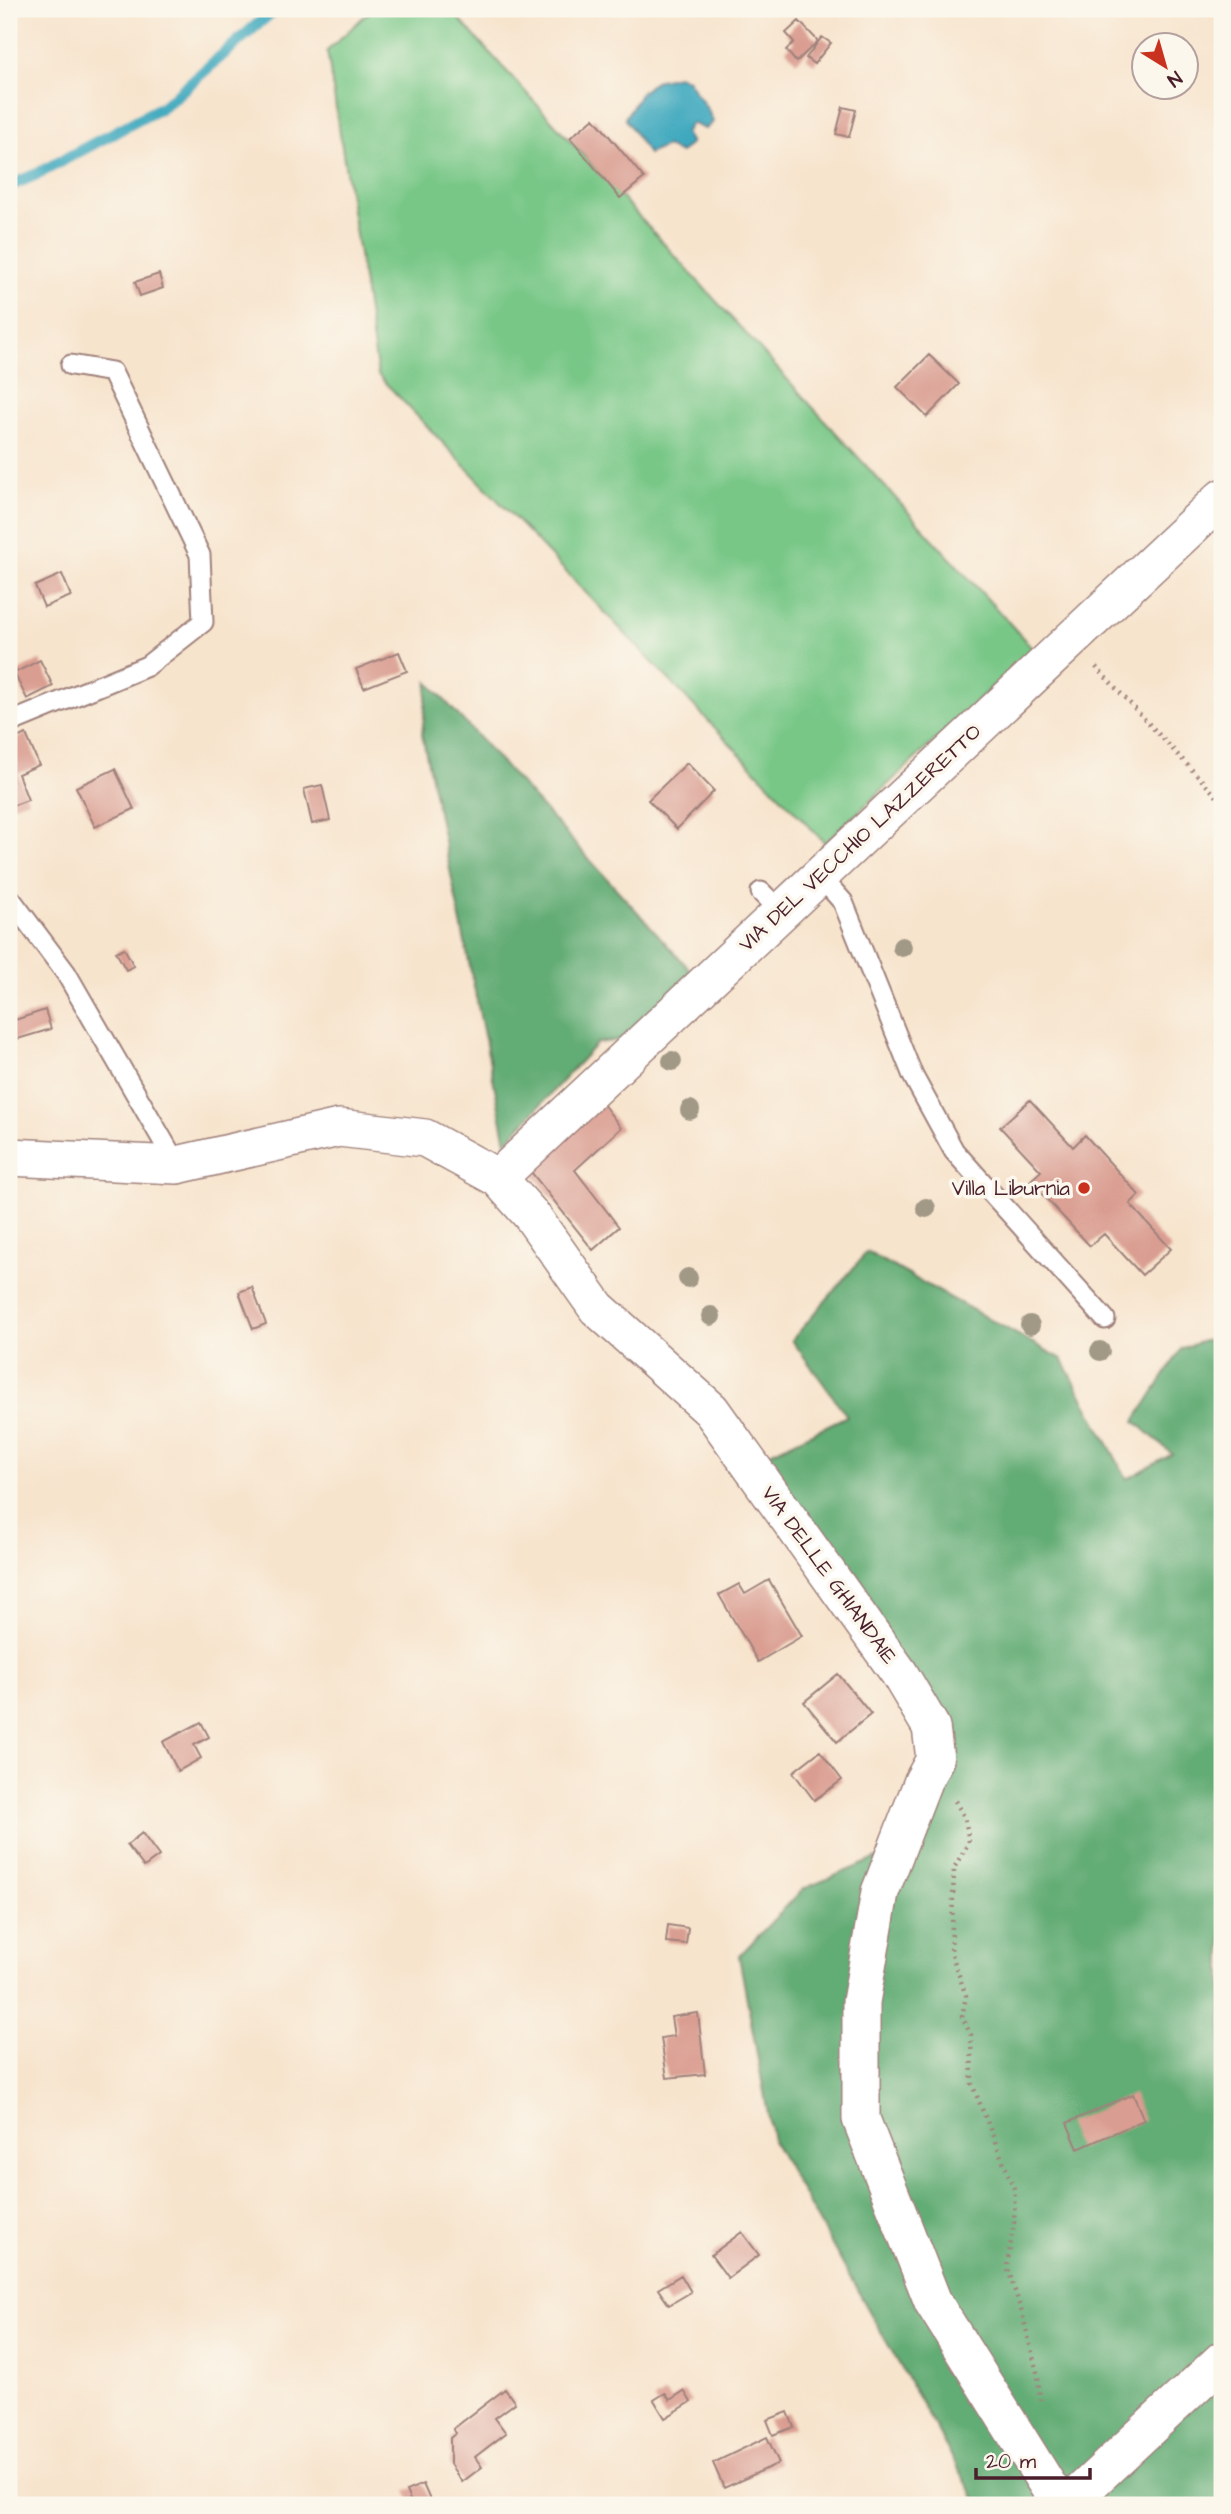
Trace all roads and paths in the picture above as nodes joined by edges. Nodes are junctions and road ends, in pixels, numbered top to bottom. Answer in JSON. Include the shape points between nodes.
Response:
{"nodes":[{"id":1,"x":71,"y":365,"type":"dead end"},
{"id":2,"x":1222,"y":498,"type":"edge"},
{"id":3,"x":1070,"y":639,"type":"junction"},
{"id":4,"x":9,"y":723,"type":"edge"},
{"id":5,"x":1222,"y":802,"type":"edge"},
{"id":6,"x":819,"y":876,"type":"junction"},
{"id":7,"x":9,"y":897,"type":"edge"},
{"id":8,"x":9,"y":1157,"type":"edge"},
{"id":9,"x":177,"y":1165,"type":"junction"},
{"id":10,"x":498,"y":1178,"type":"junction"},
{"id":11,"x":1105,"y":1319,"type":"dead end"},
{"id":12,"x":953,"y":1799,"type":"dead end"},
{"id":13,"x":1222,"y":2360,"type":"edge"},
{"id":14,"x":1041,"y":2408,"type":"dead end"},
{"id":15,"x":1060,"y":2505,"type":"edge"},
{"id":16,"x":1067,"y":2505,"type":"edge"}],
"edges":[{"from":1,"to":4,"type":"lane","via":[[112,372],[200,555],[202,621],[147,666]]},
{"from":2,"to":3,"type":"street","name":"VIA DEL VECCHIO LAZZERETTO"},
{"from":3,"to":5,"type":"path"},
{"from":3,"to":6,"type":"street","name":"VIA DEL VECCHIO LAZZERETTO"},
{"from":6,"to":10,"type":"street","name":"VIA DEL VECCHIO LAZZERETTO","via":[[771,902]]},
{"from":6,"to":11,"type":"lane","via":[[843,902],[913,1076],[954,1151]]},
{"from":7,"to":9,"type":"lane","via":[[66,973]]},
{"from":8,"to":9,"type":"street","name":"VIA DELLE GHIANDAIE"},
{"from":9,"to":10,"type":"street","name":"VIA DELLE GHIANDAIE","via":[[339,1128],[425,1138]]},
{"from":10,"to":15,"type":"street","name":"VIA DELLE GHIANDAIE","via":[[532,1216],[597,1308],[711,1410],[899,1673],[931,1727],[935,1759],[880,1892],[861,2002],[861,2119],[933,2302]]},
{"from":12,"to":14,"type":"path","via":[[965,1818],[969,1842],[954,1868],[951,1952],[966,1996],[962,2017],[971,2035],[972,2084],[1015,2191],[1007,2266],[1038,2376]]},
{"from":13,"to":16,"type":"street"}]}
